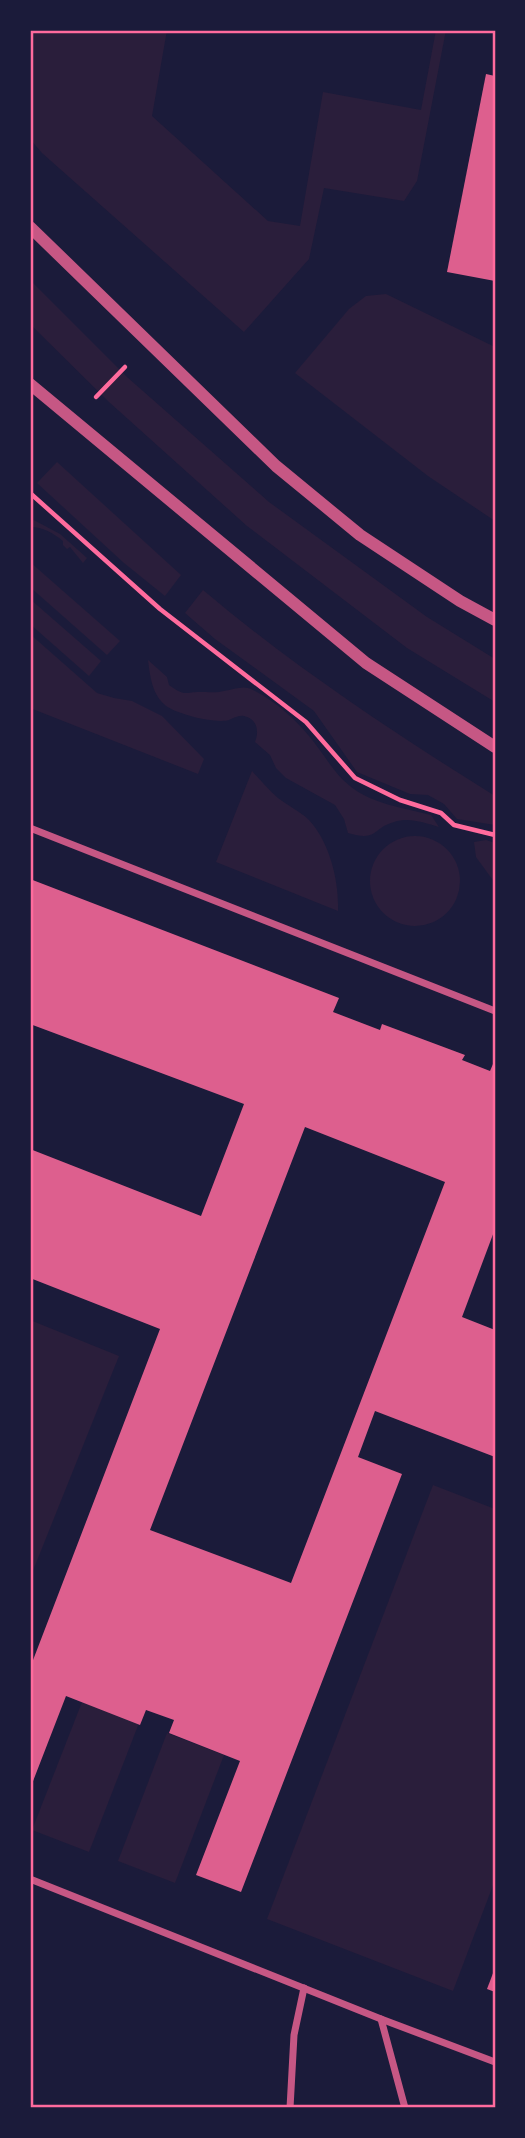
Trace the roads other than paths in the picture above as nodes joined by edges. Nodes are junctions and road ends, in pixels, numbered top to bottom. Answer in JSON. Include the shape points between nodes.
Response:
{"nodes":[{"id":1,"x":30,"y":227,"type":"edge"},
{"id":2,"x":30,"y":384,"type":"edge"},
{"id":3,"x":495,"y":620,"type":"edge"},
{"id":4,"x":495,"y":747,"type":"edge"},
{"id":5,"x":30,"y":828,"type":"edge"},
{"id":6,"x":495,"y":1011,"type":"edge"},
{"id":7,"x":30,"y":1879,"type":"edge"},
{"id":8,"x":304,"y":1988,"type":"junction"},
{"id":9,"x":381,"y":2019,"type":"junction"},
{"id":10,"x":495,"y":2062,"type":"edge"},
{"id":11,"x":290,"y":2108,"type":"edge"},
{"id":12,"x":405,"y":2108,"type":"edge"}],
"edges":[{"from":1,"to":3,"type":"street","via":[[276,466],[360,535]]},
{"from":2,"to":4,"type":"street","via":[[366,663]]},
{"from":5,"to":6,"type":"street"},
{"from":7,"to":8,"type":"street"},
{"from":8,"to":9,"type":"street"},
{"from":8,"to":11,"type":"street","via":[[294,2035]]},
{"from":9,"to":10,"type":"street"},
{"from":9,"to":12,"type":"street"}]}
